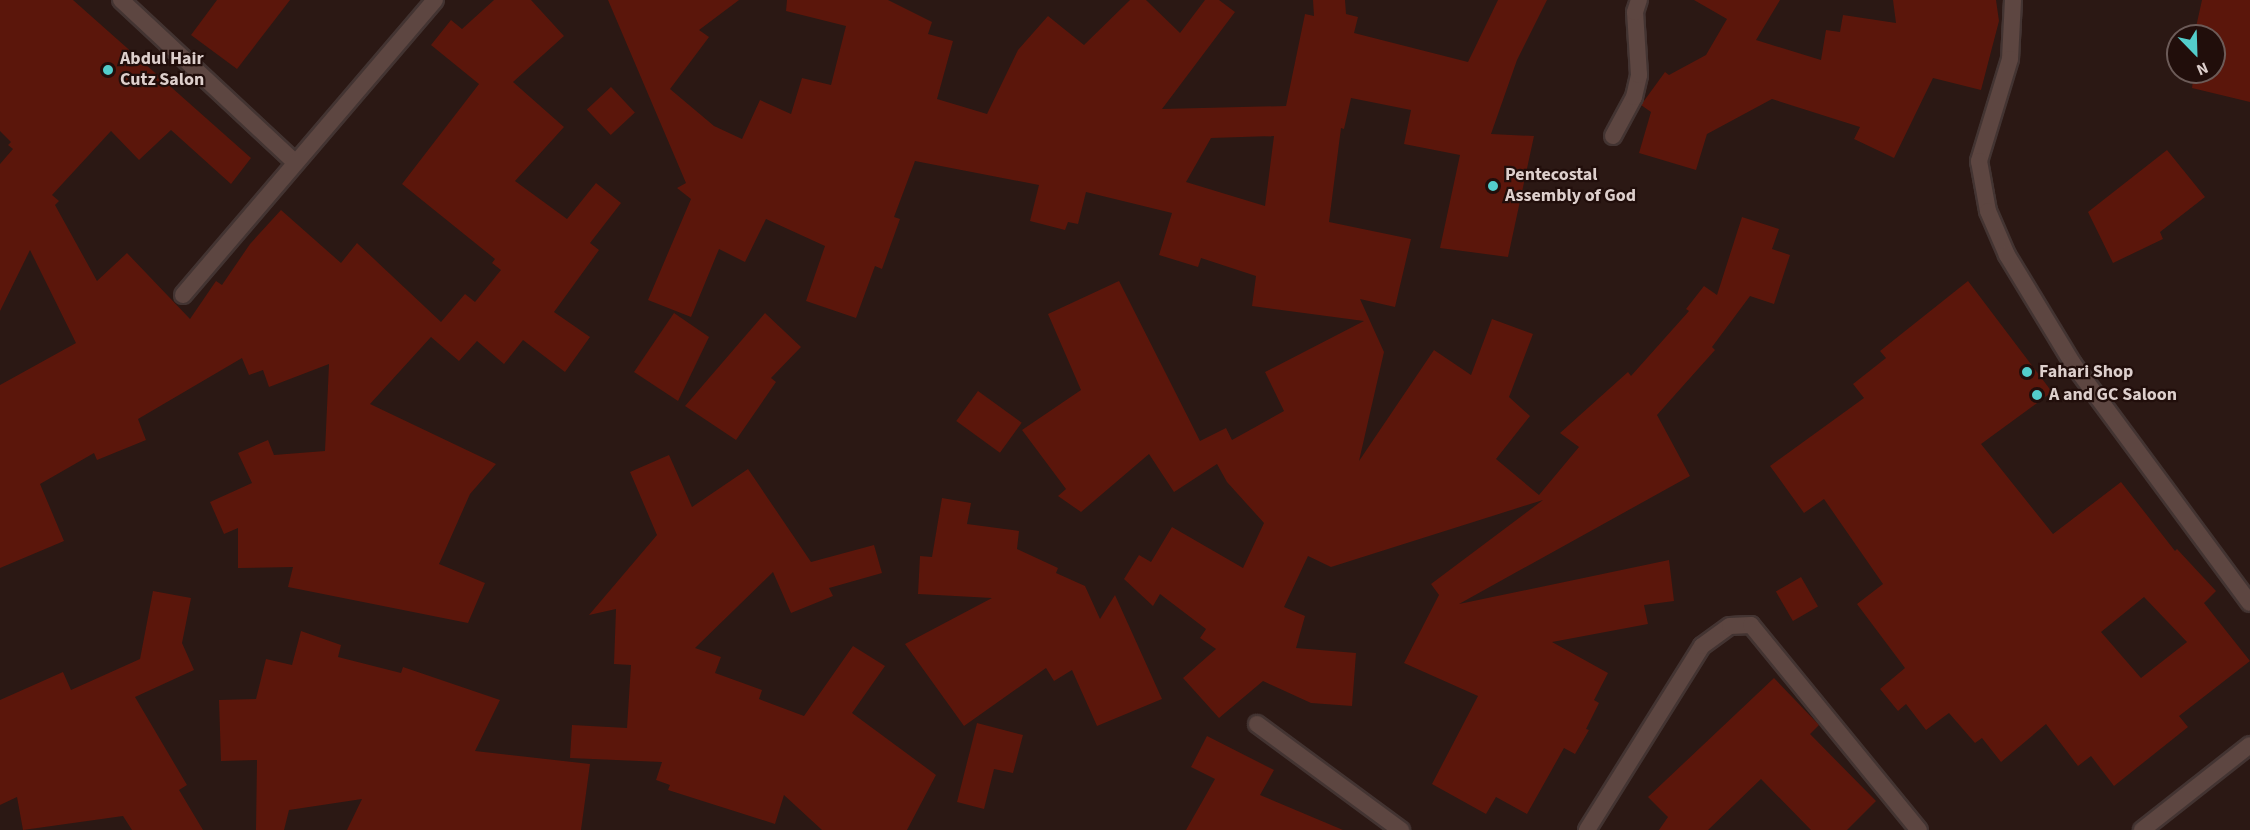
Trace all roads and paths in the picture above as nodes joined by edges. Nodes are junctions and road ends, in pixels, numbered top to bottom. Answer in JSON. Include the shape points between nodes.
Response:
{"nodes":[{"id":1,"x":121,"y":0,"type":"edge"},
{"id":2,"x":435,"y":0,"type":"edge"},
{"id":3,"x":1639,"y":0,"type":"edge"},
{"id":4,"x":2013,"y":0,"type":"edge"},
{"id":5,"x":1613,"y":136,"type":"dead end"},
{"id":6,"x":295,"y":162,"type":"junction"},
{"id":7,"x":183,"y":295,"type":"dead end"},
{"id":8,"x":2250,"y":603,"type":"edge"},
{"id":9,"x":1257,"y":724,"type":"dead end"},
{"id":10,"x":2250,"y":745,"type":"edge"},
{"id":11,"x":1401,"y":830,"type":"edge"},
{"id":12,"x":1587,"y":830,"type":"edge"},
{"id":13,"x":1919,"y":830,"type":"edge"},
{"id":14,"x":2142,"y":830,"type":"edge"}],
"edges":[{"from":1,"to":6,"type":"street"},
{"from":2,"to":6,"type":"street"},
{"from":3,"to":5,"type":"street","via":[[1635,12],[1639,75],[1634,97]]},
{"from":4,"to":8,"type":"street","via":[[2010,59],[1979,161],[1988,211],[2007,255],[2073,364]]},
{"from":6,"to":7,"type":"street"},
{"from":9,"to":11,"type":"street"},
{"from":10,"to":14,"type":"street"},
{"from":12,"to":13,"type":"street","via":[[1702,646],[1730,626],[1751,625]]}]}
